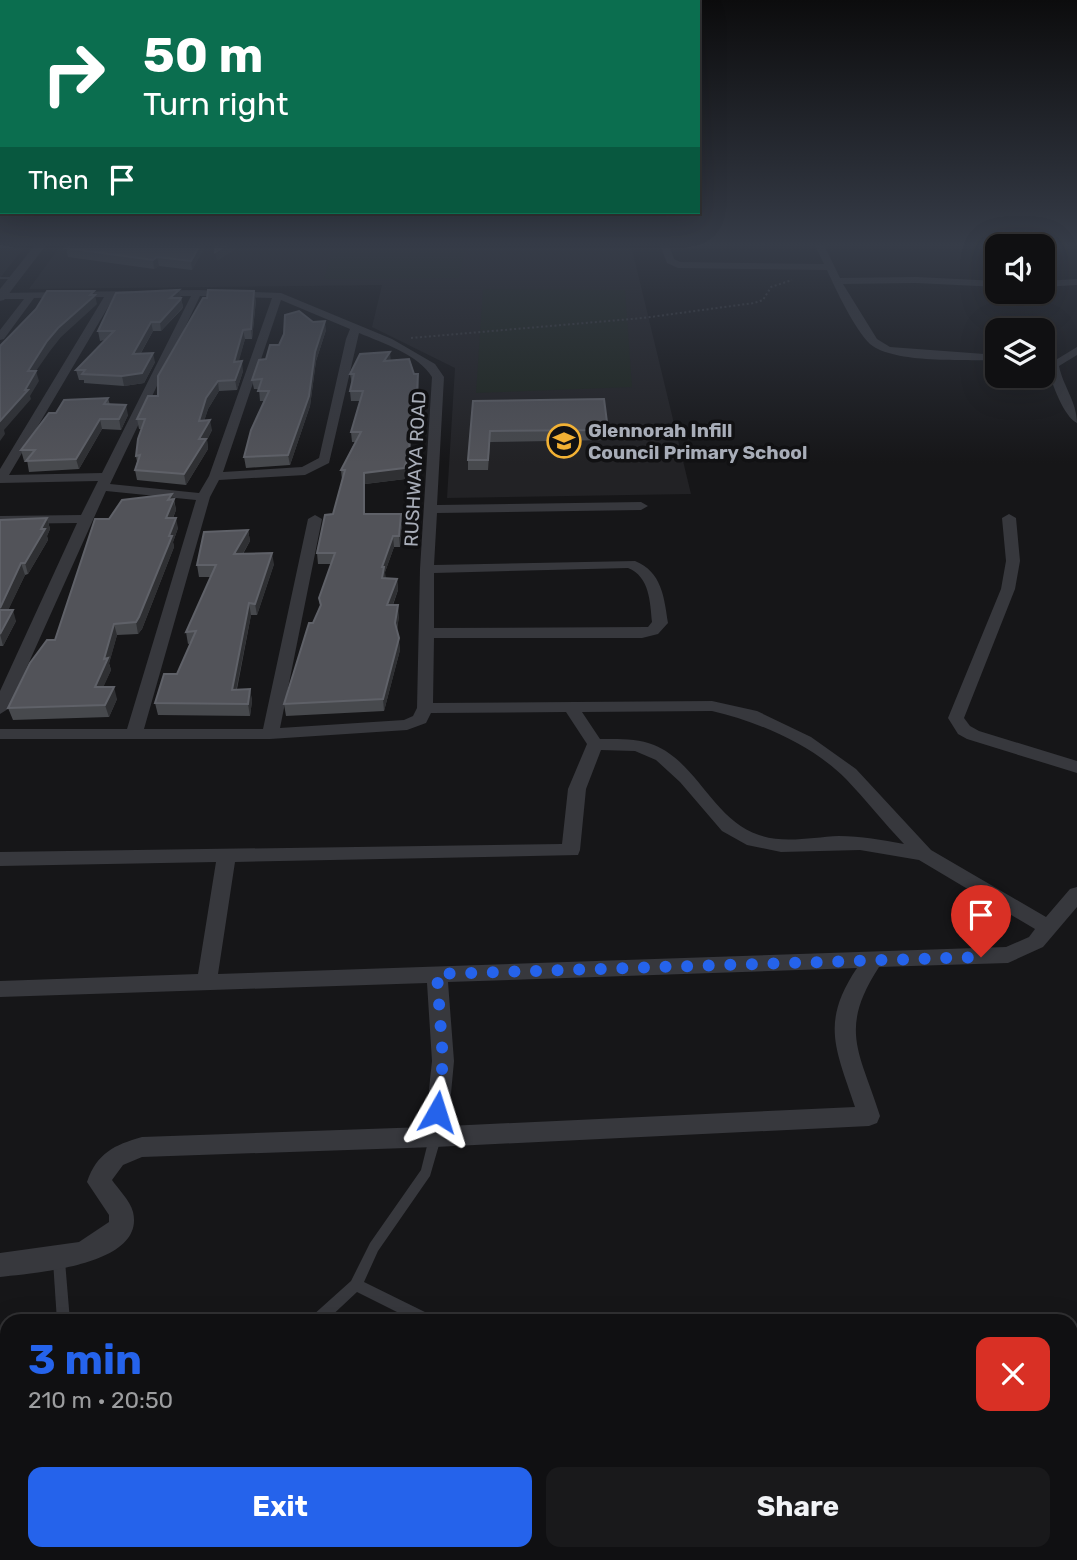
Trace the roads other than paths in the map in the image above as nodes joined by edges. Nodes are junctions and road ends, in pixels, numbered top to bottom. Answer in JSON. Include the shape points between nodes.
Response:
{"nodes":[{"id":1,"x":15,"y":318,"type":"edge"},
{"id":2,"x":97,"y":318,"type":"edge"},
{"id":3,"x":185,"y":318,"type":"edge"},
{"id":4,"x":270,"y":318,"type":"edge"},
{"id":5,"x":332,"y":318,"type":"edge"},
{"id":6,"x":859,"y":318,"type":"edge"},
{"id":7,"x":356,"y":328,"type":"junction"},
{"id":8,"x":0,"y":337,"type":"edge"},
{"id":9,"x":1077,"y":350,"type":"edge"},
{"id":10,"x":985,"y":357,"type":"edge"},
{"id":11,"x":1055,"y":363,"type":"edge"},
{"id":12,"x":1055,"y":377,"type":"edge"},
{"id":13,"x":1077,"y":419,"type":"edge"},
{"id":14,"x":215,"y":476,"type":"junction"},
{"id":15,"x":0,"y":479,"type":"edge"},
{"id":16,"x":104,"y":482,"type":"junction"},
{"id":17,"x":203,"y":497,"type":"junction"},
{"id":18,"x":641,"y":506,"type":"dead end"},
{"id":19,"x":432,"y":509,"type":"junction"},
{"id":20,"x":1009,"y":518,"type":"dead end"},
{"id":21,"x":86,"y":519,"type":"junction"},
{"id":22,"x":315,"y":519,"type":"dead end"},
{"id":23,"x":0,"y":520,"type":"edge"},
{"id":24,"x":427,"y":569,"type":"junction"},
{"id":25,"x":426,"y":633,"type":"junction"},
{"id":26,"x":571,"y":707,"type":"junction"},
{"id":27,"x":425,"y":708,"type":"junction"},
{"id":28,"x":0,"y":709,"type":"edge"},
{"id":29,"x":0,"y":734,"type":"edge"},
{"id":30,"x":134,"y":734,"type":"junction"},
{"id":31,"x":270,"y":734,"type":"junction"},
{"id":32,"x":595,"y":744,"type":"junction"},
{"id":33,"x":1077,"y":767,"type":"edge"},
{"id":34,"x":924,"y":855,"type":"junction"},
{"id":35,"x":226,"y":856,"type":"junction"},
{"id":36,"x":0,"y":859,"type":"edge"},
{"id":37,"x":1077,"y":894,"type":"edge"},
{"id":38,"x":1047,"y":927,"type":"junction"},
{"id":39,"x":872,"y":961,"type":"junction"},
{"id":40,"x":437,"y":974,"type":"junction"},
{"id":41,"x":207,"y":981,"type":"junction"},
{"id":42,"x":0,"y":989,"type":"edge"},
{"id":43,"x":435,"y":1138,"type":"junction"},
{"id":44,"x":59,"y":1261,"type":"junction"},
{"id":45,"x":0,"y":1265,"type":"edge"},
{"id":46,"x":356,"y":1285,"type":"junction"},
{"id":47,"x":63,"y":1314,"type":"edge"},
{"id":48,"x":325,"y":1314,"type":"edge"},
{"id":49,"x":414,"y":1314,"type":"edge"}],
"edges":[{"from":1,"to":8,"type":"street"},
{"from":2,"to":15,"type":"street"},
{"from":3,"to":16,"type":"street"},
{"from":4,"to":14,"type":"street"},
{"from":5,"to":7,"type":"street","name":"RUSHWAYA ROAD"},
{"from":6,"to":10,"type":"street","via":[[873,341],[887,349]]},
{"from":7,"to":14,"type":"street","via":[[325,460],[305,471]]},
{"from":7,"to":19,"type":"street","name":"RUSHWAYA ROAD","via":[[431,366],[438,377]]},
{"from":9,"to":11,"type":"street"},
{"from":12,"to":13,"type":"street"},
{"from":14,"to":17,"type":"street"},
{"from":15,"to":16,"type":"street"},
{"from":16,"to":17,"type":"street"},
{"from":16,"to":21,"type":"street"},
{"from":17,"to":30,"type":"street"},
{"from":18,"to":19,"type":"street"},
{"from":19,"to":24,"type":"street","name":"RUSHWAYA ROAD"},
{"from":20,"to":33,"type":"street","via":[[1013,561],[1008,589],[956,718],[973,735]]},
{"from":21,"to":23,"type":"street"},
{"from":21,"to":28,"type":"street"},
{"from":22,"to":31,"type":"street"},
{"from":24,"to":25,"type":"street","name":"RUSHWAYA ROAD"},
{"from":24,"to":25,"type":"street","via":[[639,566],[650,575],[660,623],[653,631],[642,633]]},
{"from":25,"to":27,"type":"street","name":"RUSHWAYA ROAD"},
{"from":26,"to":27,"type":"street"},
{"from":26,"to":32,"type":"street"},
{"from":26,"to":34,"type":"street","via":[[712,706],[751,715],[805,741],[850,773]]},
{"from":27,"to":31,"type":"street","via":[[420,719],[407,725]]},
{"from":29,"to":30,"type":"street"},
{"from":30,"to":31,"type":"street"},
{"from":32,"to":34,"type":"street","via":[[648,750],[674,766],[726,826],[768,846],[850,843]]},
{"from":32,"to":35,"type":"street","via":[[578,789],[571,850]]},
{"from":34,"to":38,"type":"street"},
{"from":35,"to":36,"type":"street"},
{"from":35,"to":41,"type":"street"},
{"from":37,"to":38,"type":"street"},
{"from":38,"to":39,"type":"street","via":[[1036,942],[1008,956]]},
{"from":39,"to":40,"type":"street"},
{"from":39,"to":43,"type":"street","via":[[844,1017],[846,1040],[869,1116]]},
{"from":40,"to":41,"type":"street"},
{"from":40,"to":43,"type":"street","via":[[443,1061]]},
{"from":41,"to":42,"type":"street"},
{"from":43,"to":44,"type":"street","via":[[142,1147],[117,1154],[102,1168],[99,1182],[121,1212],[121,1227],[108,1241]]},
{"from":43,"to":46,"type":"lane","via":[[426,1172],[374,1247]]},
{"from":44,"to":45,"type":"street"},
{"from":44,"to":47,"type":"lane"},
{"from":46,"to":48,"type":"lane"},
{"from":46,"to":49,"type":"lane"}]}
